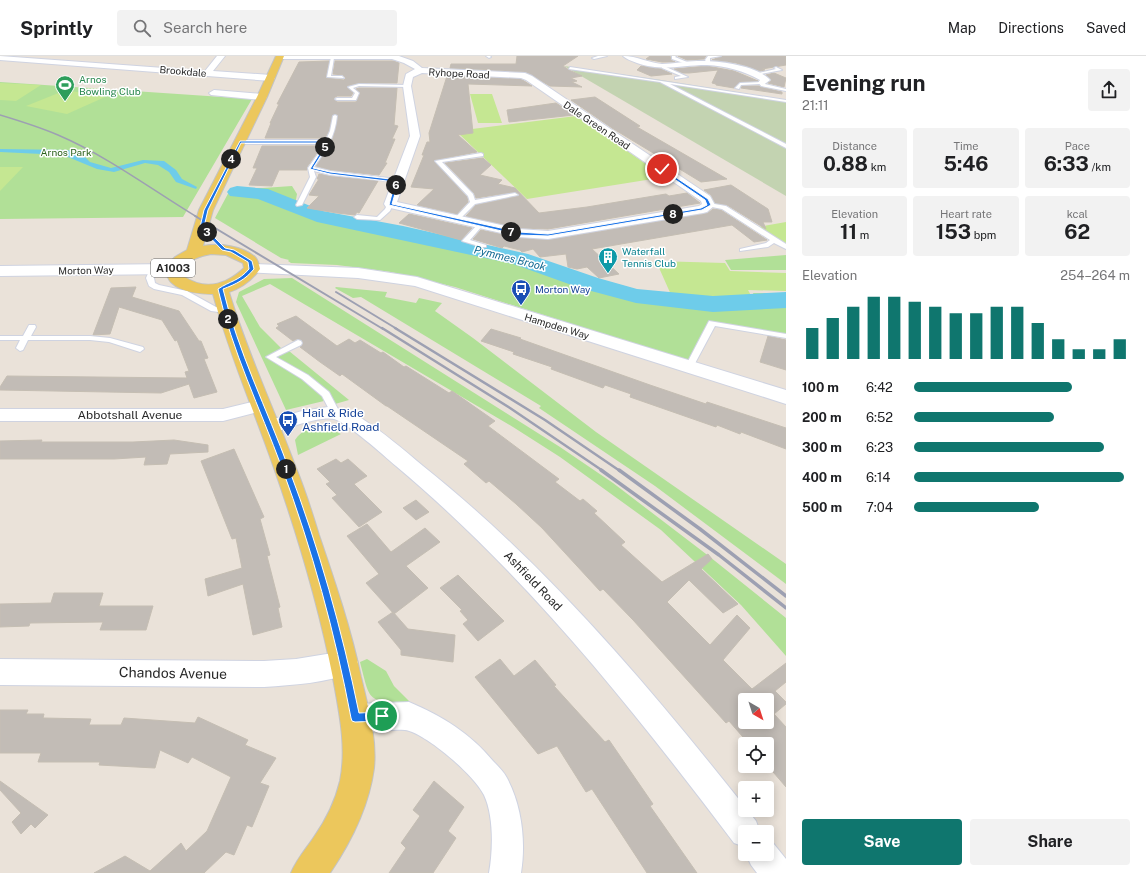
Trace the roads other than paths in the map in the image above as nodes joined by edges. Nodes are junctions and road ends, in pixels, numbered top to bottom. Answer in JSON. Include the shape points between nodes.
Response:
{"nodes":[{"id":1,"x":221,"y":56,"type":"edge"},
{"id":2,"x":605,"y":56,"type":"edge"},
{"id":3,"x":627,"y":56,"type":"edge"},
{"id":4,"x":674,"y":56,"type":"edge"},
{"id":5,"x":719,"y":56,"type":"edge"},
{"id":6,"x":280,"y":57,"type":"edge"},
{"id":7,"x":0,"y":58,"type":"edge"},
{"id":8,"x":332,"y":58,"type":"junction"},
{"id":9,"x":594,"y":58,"type":"dead end"},
{"id":10,"x":708,"y":63,"type":"junction"},
{"id":11,"x":690,"y":64,"type":"junction"},
{"id":12,"x":663,"y":66,"type":"junction"},
{"id":13,"x":570,"y":68,"type":"dead end"},
{"id":14,"x":776,"y":68,"type":"dead end"},
{"id":15,"x":420,"y":70,"type":"junction"},
{"id":16,"x":207,"y":73,"type":"junction"},
{"id":17,"x":756,"y":74,"type":"junction"},
{"id":18,"x":522,"y":75,"type":"joint"},
{"id":19,"x":342,"y":76,"type":"dead end"},
{"id":20,"x":271,"y":78,"type":"junction"},
{"id":21,"x":677,"y":78,"type":"dead end"},
{"id":22,"x":661,"y":81,"type":"junction"},
{"id":23,"x":762,"y":83,"type":"junction"},
{"id":24,"x":407,"y":86,"type":"junction"},
{"id":25,"x":737,"y":88,"type":"dead end"},
{"id":26,"x":786,"y":90,"type":"edge"},
{"id":27,"x":214,"y":93,"type":"dead end"},
{"id":28,"x":262,"y":96,"type":"junction"},
{"id":29,"x":337,"y":99,"type":"dead end"},
{"id":30,"x":786,"y":101,"type":"edge"},
{"id":31,"x":335,"y":116,"type":"dead end"},
{"id":32,"x":240,"y":142,"type":"junction"},
{"id":33,"x":329,"y":142,"type":"junction"},
{"id":34,"x":786,"y":146,"type":"edge"},
{"id":35,"x":481,"y":155,"type":"dead end"},
{"id":36,"x":311,"y":168,"type":"junction"},
{"id":37,"x":397,"y":181,"type":"junction"},
{"id":38,"x":515,"y":194,"type":"dead end"},
{"id":39,"x":473,"y":202,"type":"junction"},
{"id":40,"x":390,"y":204,"type":"junction"},
{"id":41,"x":299,"y":205,"type":"dead end"},
{"id":42,"x":709,"y":205,"type":"junction"},
{"id":43,"x":357,"y":217,"type":"dead end"},
{"id":44,"x":456,"y":220,"type":"junction"},
{"id":45,"x":480,"y":225,"type":"junction"},
{"id":46,"x":202,"y":227,"type":"junction"},
{"id":47,"x":774,"y":240,"type":"junction"},
{"id":48,"x":484,"y":246,"type":"dead end"},
{"id":49,"x":786,"y":247,"type":"edge"},
{"id":50,"x":224,"y":249,"type":"junction"},
{"id":51,"x":742,"y":250,"type":"dead end"},
{"id":52,"x":194,"y":252,"type":"junction"},
{"id":53,"x":154,"y":269,"type":"junction"},
{"id":54,"x":172,"y":269,"type":"junction"},
{"id":55,"x":252,"y":269,"type":"junction"},
{"id":56,"x":0,"y":271,"type":"edge"},
{"id":57,"x":223,"y":300,"type":"junction"},
{"id":58,"x":32,"y":327,"type":"dead end"},
{"id":59,"x":786,"y":336,"type":"edge"},
{"id":60,"x":0,"y":338,"type":"edge"},
{"id":61,"x":26,"y":338,"type":"junction"},
{"id":62,"x":298,"y":343,"type":"dead end"},
{"id":63,"x":20,"y":348,"type":"dead end"},
{"id":64,"x":140,"y":349,"type":"dead end"},
{"id":65,"x":689,"y":367,"type":"junction"},
{"id":66,"x":786,"y":397,"type":"edge"},
{"id":67,"x":335,"y":413,"type":"junction"},
{"id":68,"x":0,"y":415,"type":"edge"},
{"id":69,"x":265,"y":417,"type":"junction"},
{"id":70,"x":345,"y":663,"type":"junction"},
{"id":71,"x":0,"y":672,"type":"edge"},
{"id":72,"x":355,"y":718,"type":"junction"},
{"id":73,"x":739,"y":825,"type":"edge"},
{"id":74,"x":768,"y":861,"type":"edge"},
{"id":75,"x":309,"y":873,"type":"edge"},
{"id":76,"x":505,"y":873,"type":"edge"},
{"id":77,"x":777,"y":873,"type":"edge"}],
"edges":[{"from":1,"to":16,"type":"street"},
{"from":2,"to":9,"type":"lane"},
{"from":3,"to":12,"type":"street","via":[[645,64]]},
{"from":4,"to":11,"type":"lane","via":[[675,60]]},
{"from":5,"to":10,"type":"lane","via":[[709,57]]},
{"from":6,"to":8,"type":"street","name":"Ryhope Road"},
{"from":6,"to":20,"type":"main road"},
{"from":7,"to":16,"type":"street","name":"Brookdale"},
{"from":8,"to":15,"type":"street","name":"Ryhope Road","via":[[392,57],[406,60]]},
{"from":8,"to":19,"type":"lane","via":[[329,77]]},
{"from":10,"to":11,"type":"street"},
{"from":10,"to":17,"type":"street","via":[[737,67]]},
{"from":11,"to":12,"type":"street"},
{"from":12,"to":21,"type":"lane","via":[[686,77]]},
{"from":13,"to":22,"type":"lane"},
{"from":14,"to":17,"type":"lane","via":[[780,70]]},
{"from":15,"to":18,"type":"street","name":"Ryhope Road"},
{"from":15,"to":24,"type":"street","via":[[409,76]]},
{"from":16,"to":20,"type":"street","name":"Brookdale"},
{"from":17,"to":23,"type":"street","via":[[766,80]]},
{"from":18,"to":42,"type":"street","name":"Dale Green Road","via":[[706,199]]},
{"from":20,"to":28,"type":"main road"},
{"from":22,"to":30,"type":"lane"},
{"from":22,"to":34,"type":"lane"},
{"from":23,"to":25,"type":"lane","via":[[740,84]]},
{"from":23,"to":26,"type":"lane"},
{"from":24,"to":29,"type":"lane","via":[[350,87],[357,93],[354,99]]},
{"from":24,"to":37,"type":"street","via":[[415,136]]},
{"from":27,"to":28,"type":"street"},
{"from":28,"to":32,"type":"main road"},
{"from":31,"to":33,"type":"lane","via":[[334,130]]},
{"from":32,"to":33,"type":"lane"},
{"from":32,"to":46,"type":"main road","via":[[206,210]]},
{"from":33,"to":36,"type":"lane"},
{"from":35,"to":39,"type":"lane","via":[[438,161],[471,195]]},
{"from":36,"to":37,"type":"lane","via":[[330,173]]},
{"from":36,"to":41,"type":"lane","via":[[313,177]]},
{"from":37,"to":40,"type":"street"},
{"from":38,"to":39,"type":"lane"},
{"from":39,"to":44,"type":"lane"},
{"from":40,"to":43,"type":"lane","via":[[388,210],[378,219]]},
{"from":40,"to":44,"type":"street"},
{"from":42,"to":45,"type":"street","via":[[702,209],[548,235],[519,233]]},
{"from":42,"to":47,"type":"lane","via":[[724,207]]},
{"from":44,"to":45,"type":"street"},
{"from":45,"to":48,"type":"lane","via":[[465,241]]},
{"from":46,"to":50,"type":"main road","number":"A1003"},
{"from":46,"to":52,"type":"main road"},
{"from":47,"to":49,"type":"lane"},
{"from":47,"to":51,"type":"lane","via":[[768,245]]},
{"from":50,"to":52,"type":"main road","number":"A1003"},
{"from":50,"to":55,"type":"main road","number":"A1003","via":[[242,255],[250,261]]},
{"from":52,"to":54,"type":"main road","number":"A1003","via":[[178,261]]},
{"from":53,"to":54,"type":"street","name":"Morton Way"},
{"from":53,"to":56,"type":"street","name":"Morton Way"},
{"from":53,"to":57,"type":"lane","via":[[150,278],[152,284],[157,287],[184,293],[214,309]]},
{"from":54,"to":57,"type":"main road","number":"A1003","via":[[178,280]]},
{"from":55,"to":57,"type":"main road","number":"A1003"},
{"from":55,"to":65,"type":"street","name":"Hampden Way","via":[[338,272],[417,282]]},
{"from":57,"to":69,"type":"main road"},
{"from":58,"to":61,"type":"lane"},
{"from":59,"to":65,"type":"lane","via":[[712,322]]},
{"from":60,"to":61,"type":"lane"},
{"from":61,"to":63,"type":"lane"},
{"from":61,"to":64,"type":"lane","via":[[90,338],[110,340]]},
{"from":62,"to":67,"type":"lane","via":[[270,357],[305,377],[326,394]]},
{"from":65,"to":66,"type":"street","name":"Hampden Way"},
{"from":67,"to":69,"type":"street"},
{"from":67,"to":73,"type":"street","name":"Ashfield Road","via":[[356,424],[427,478],[538,584],[638,697]]},
{"from":68,"to":69,"type":"street","name":"Abbotshall Avenue"},
{"from":69,"to":70,"type":"main road","via":[[286,468],[327,593]]},
{"from":70,"to":71,"type":"street","name":"Chandos Avenue","via":[[296,672],[264,674]]},
{"from":70,"to":72,"type":"main road"},
{"from":72,"to":75,"type":"main road","via":[[358,768],[349,805],[336,836]]},
{"from":72,"to":76,"type":"street","via":[[409,716],[445,735],[470,755],[496,787],[506,820]]},
{"from":74,"to":77,"type":"street"}]}
